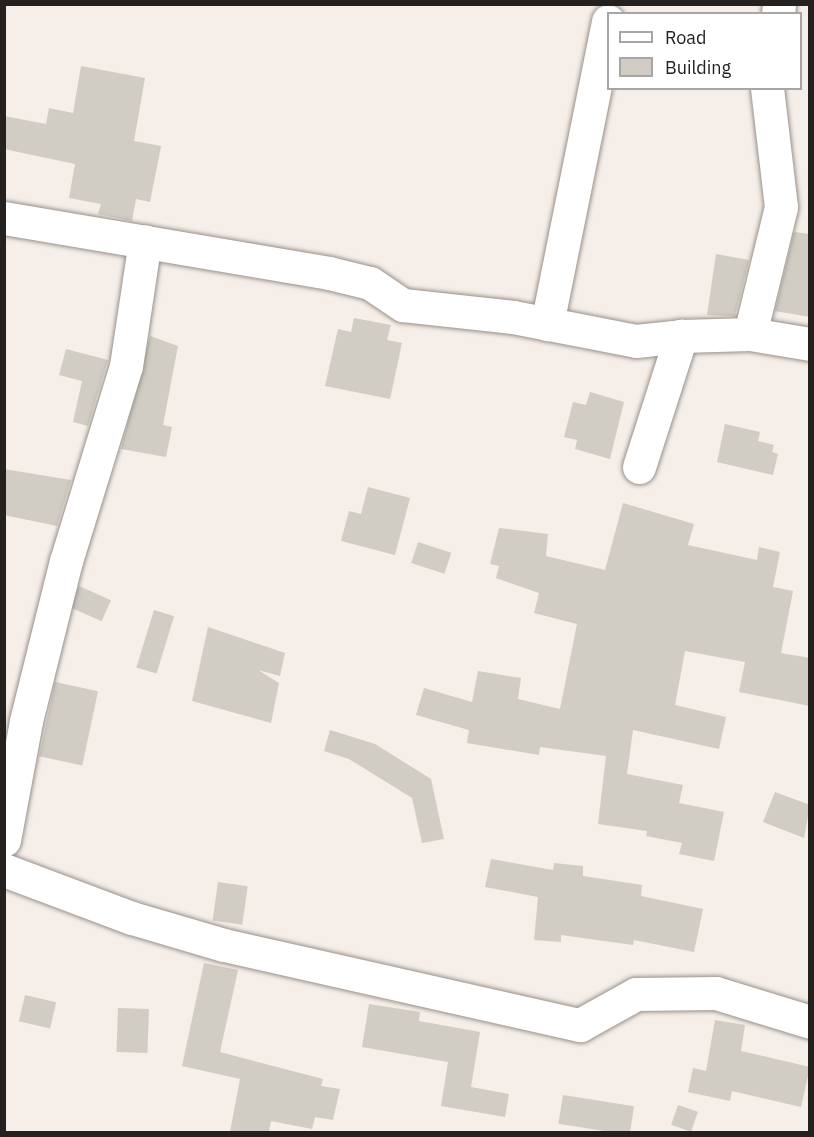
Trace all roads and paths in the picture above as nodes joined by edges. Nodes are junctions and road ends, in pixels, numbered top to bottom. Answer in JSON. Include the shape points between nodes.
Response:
{"nodes":[{"id":1,"x":607,"y":31,"type":"edge"},
{"id":2,"x":767,"y":90,"type":"edge"},
{"id":3,"x":4,"y":218,"type":"edge"},
{"id":4,"x":145,"y":242,"type":"junction"},
{"id":5,"x":547,"y":324,"type":"junction"},
{"id":6,"x":750,"y":334,"type":"junction"},
{"id":7,"x":681,"y":336,"type":"junction"},
{"id":8,"x":810,"y":345,"type":"edge"},
{"id":9,"x":639,"y":466,"type":"dead end"},
{"id":10,"x":4,"y":840,"type":"edge"},
{"id":11,"x":4,"y":870,"type":"edge"},
{"id":12,"x":810,"y":1022,"type":"edge"}],
"edges":[{"from":1,"to":5,"type":"street"},
{"from":2,"to":6,"type":"street","via":[[781,207]]},
{"from":3,"to":4,"type":"street"},
{"from":4,"to":5,"type":"street","via":[[360,280],[403,305]]},
{"from":4,"to":10,"type":"street","via":[[126,366],[66,561],[26,721]]},
{"from":5,"to":7,"type":"street","via":[[636,341]]},
{"from":6,"to":7,"type":"street"},
{"from":6,"to":8,"type":"street"},
{"from":7,"to":9,"type":"street"},
{"from":11,"to":12,"type":"street","via":[[132,918],[224,945],[580,1025],[636,994],[647,993],[716,993]]}]}
